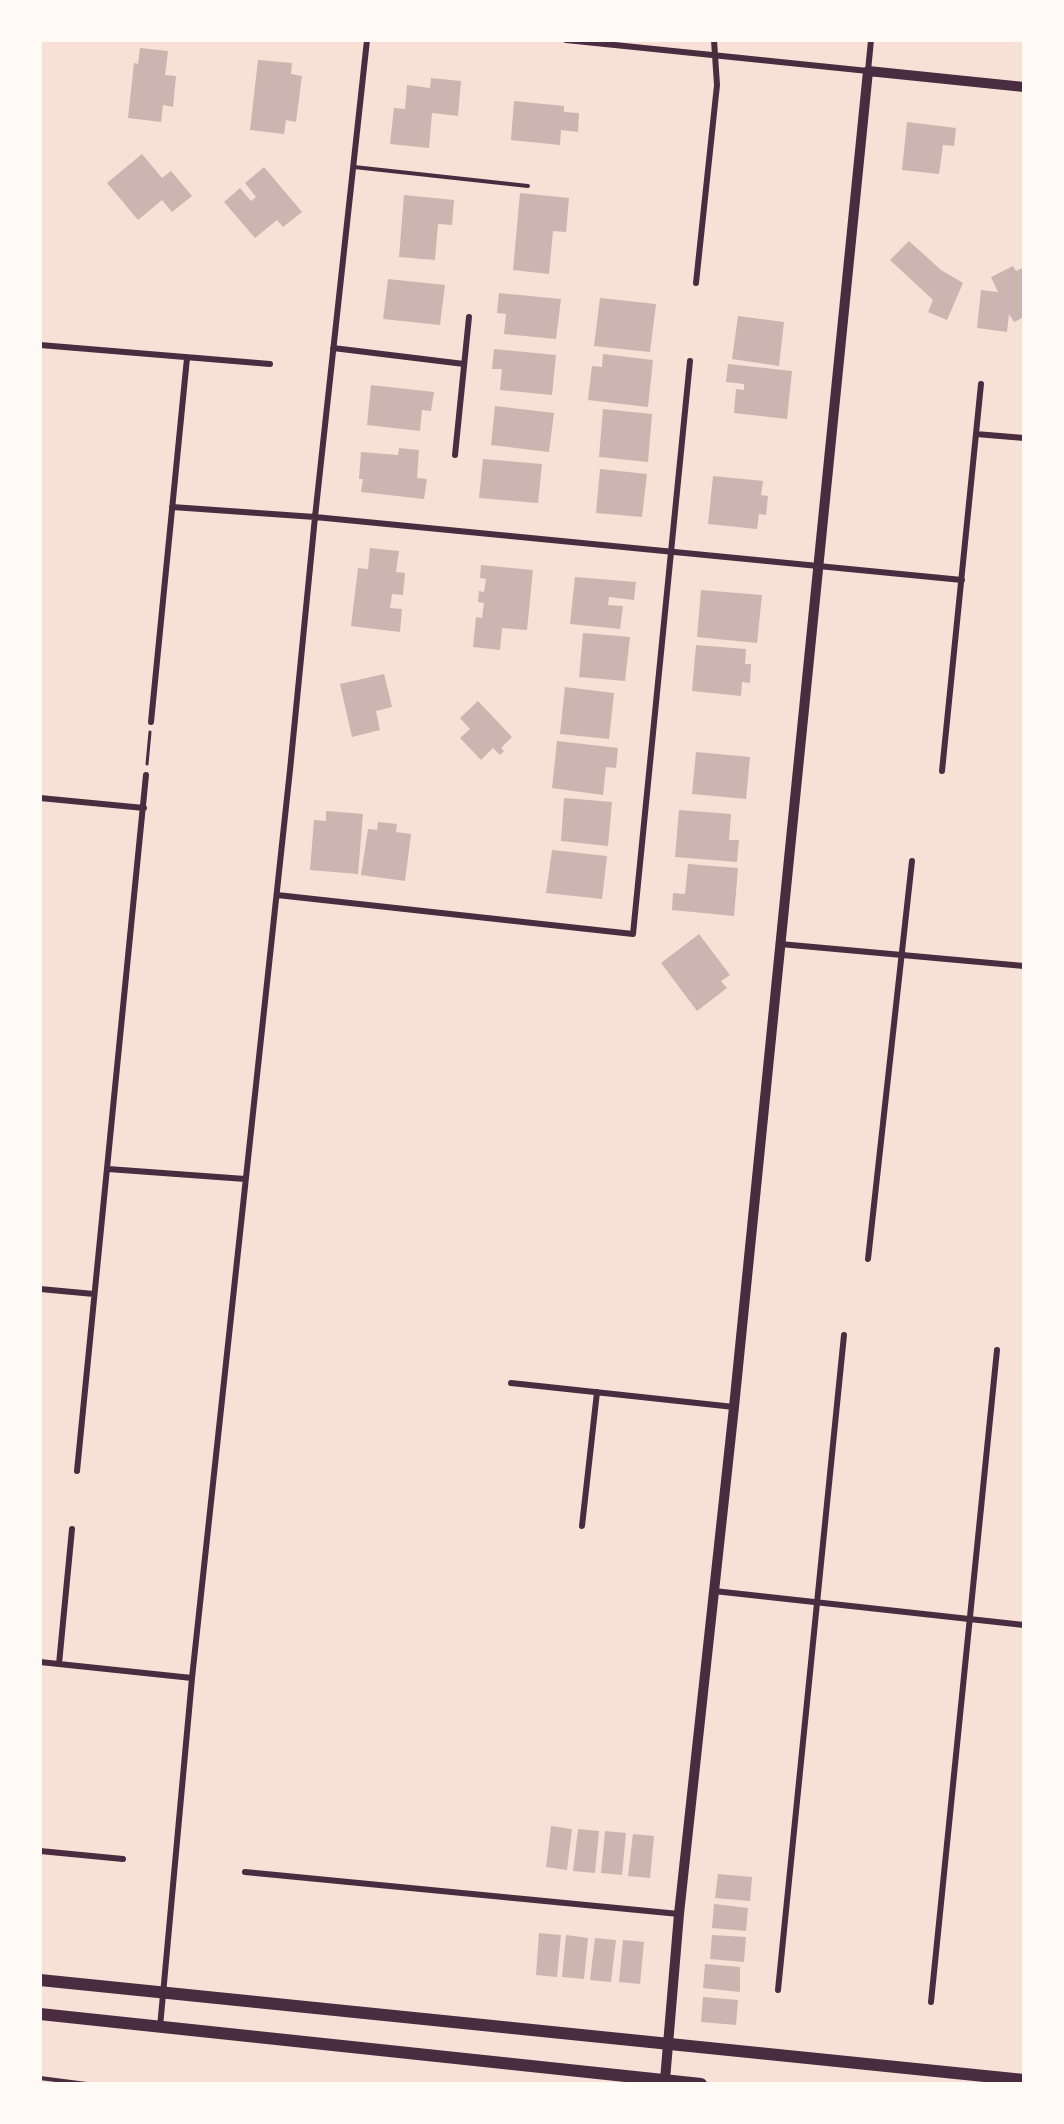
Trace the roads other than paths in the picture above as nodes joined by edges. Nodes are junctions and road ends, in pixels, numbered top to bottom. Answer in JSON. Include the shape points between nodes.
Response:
{"nodes":[{"id":1,"x":367,"y":40,"type":"edge"},
{"id":2,"x":566,"y":40,"type":"edge"},
{"id":3,"x":714,"y":40,"type":"edge"},
{"id":4,"x":871,"y":40,"type":"edge"},
{"id":5,"x":715,"y":56,"type":"junction"},
{"id":6,"x":868,"y":71,"type":"junction"},
{"id":7,"x":1023,"y":87,"type":"edge"},
{"id":8,"x":353,"y":167,"type":"junction"},
{"id":9,"x":528,"y":186,"type":"dead end"},
{"id":10,"x":696,"y":283,"type":"dead end"},
{"id":11,"x":469,"y":317,"type":"dead end"},
{"id":12,"x":40,"y":345,"type":"edge"},
{"id":13,"x":333,"y":348,"type":"junction"},
{"id":14,"x":187,"y":358,"type":"junction"},
{"id":15,"x":690,"y":361,"type":"dead end"},
{"id":16,"x":270,"y":364,"type":"dead end"},
{"id":17,"x":465,"y":364,"type":"junction"},
{"id":18,"x":981,"y":384,"type":"dead end"},
{"id":19,"x":976,"y":434,"type":"junction"},
{"id":20,"x":1023,"y":438,"type":"edge"},
{"id":21,"x":455,"y":455,"type":"dead end"},
{"id":22,"x":172,"y":507,"type":"junction"},
{"id":23,"x":315,"y":517,"type":"junction"},
{"id":24,"x":670,"y":552,"type":"junction"},
{"id":25,"x":818,"y":566,"type":"junction"},
{"id":26,"x":962,"y":580,"type":"junction"},
{"id":27,"x":151,"y":722,"type":"road end"},
{"id":28,"x":942,"y":771,"type":"dead end"},
{"id":29,"x":146,"y":775,"type":"road end"},
{"id":30,"x":40,"y":798,"type":"edge"},
{"id":31,"x":144,"y":808,"type":"junction"},
{"id":32,"x":912,"y":861,"type":"dead end"},
{"id":33,"x":277,"y":895,"type":"junction"},
{"id":34,"x":780,"y":944,"type":"junction"},
{"id":35,"x":901,"y":955,"type":"junction"},
{"id":36,"x":1023,"y":966,"type":"edge"},
{"id":37,"x":108,"y":1169,"type":"junction"},
{"id":38,"x":244,"y":1179,"type":"junction"},
{"id":39,"x":868,"y":1259,"type":"dead end"},
{"id":40,"x":40,"y":1289,"type":"edge"},
{"id":41,"x":94,"y":1294,"type":"junction"},
{"id":42,"x":844,"y":1335,"type":"dead end"},
{"id":43,"x":997,"y":1350,"type":"dead end"},
{"id":44,"x":511,"y":1383,"type":"dead end"},
{"id":45,"x":597,"y":1392,"type":"junction"},
{"id":46,"x":734,"y":1407,"type":"junction"},
{"id":47,"x":77,"y":1471,"type":"dead end"},
{"id":48,"x":582,"y":1526,"type":"dead end"},
{"id":49,"x":72,"y":1529,"type":"dead end"},
{"id":50,"x":714,"y":1591,"type":"junction"},
{"id":51,"x":817,"y":1602,"type":"junction"},
{"id":52,"x":970,"y":1619,"type":"junction"},
{"id":53,"x":1023,"y":1625,"type":"edge"},
{"id":54,"x":40,"y":1662,"type":"edge"},
{"id":55,"x":59,"y":1664,"type":"junction"},
{"id":56,"x":192,"y":1678,"type":"junction"},
{"id":57,"x":40,"y":1851,"type":"edge"},
{"id":58,"x":123,"y":1858,"type":"dead end"},
{"id":59,"x":245,"y":1872,"type":"dead end"},
{"id":60,"x":680,"y":1914,"type":"junction"},
{"id":61,"x":40,"y":1980,"type":"edge"},
{"id":62,"x":778,"y":1990,"type":"dead end"},
{"id":63,"x":164,"y":1992,"type":"junction"},
{"id":64,"x":931,"y":2002,"type":"dead end"},
{"id":65,"x":40,"y":2014,"type":"edge"},
{"id":66,"x":160,"y":2027,"type":"junction"},
{"id":67,"x":668,"y":2043,"type":"junction"},
{"id":68,"x":40,"y":2078,"type":"edge"},
{"id":69,"x":1023,"y":2080,"type":"edge"},
{"id":70,"x":665,"y":2082,"type":"edge"},
{"id":71,"x":87,"y":2084,"type":"edge"},
{"id":72,"x":701,"y":2084,"type":"edge"}],
"edges":[{"from":1,"to":8,"type":"street"},
{"from":2,"to":5,"type":"street"},
{"from":3,"to":5,"type":"street"},
{"from":4,"to":6,"type":"street"},
{"from":5,"to":6,"type":"street"},
{"from":5,"to":10,"type":"street","via":[[717,85]]},
{"from":6,"to":7,"type":"street"},
{"from":6,"to":25,"type":"street"},
{"from":8,"to":9,"type":"lane"},
{"from":8,"to":13,"type":"street"},
{"from":11,"to":17,"type":"street"},
{"from":12,"to":14,"type":"street"},
{"from":13,"to":17,"type":"street"},
{"from":13,"to":23,"type":"street"},
{"from":14,"to":16,"type":"street"},
{"from":14,"to":22,"type":"street"},
{"from":15,"to":24,"type":"street"},
{"from":17,"to":21,"type":"street"},
{"from":18,"to":19,"type":"street"},
{"from":19,"to":20,"type":"street"},
{"from":19,"to":26,"type":"street"},
{"from":22,"to":23,"type":"street"},
{"from":22,"to":27,"type":"street"},
{"from":23,"to":24,"type":"street"},
{"from":23,"to":33,"type":"street"},
{"from":24,"to":25,"type":"street"},
{"from":24,"to":33,"type":"street","via":[[633,934]]},
{"from":25,"to":26,"type":"street"},
{"from":25,"to":34,"type":"street"},
{"from":26,"to":28,"type":"street"},
{"from":29,"to":31,"type":"street"},
{"from":30,"to":31,"type":"street"},
{"from":31,"to":37,"type":"street"},
{"from":32,"to":35,"type":"street"},
{"from":33,"to":38,"type":"street"},
{"from":34,"to":35,"type":"street"},
{"from":34,"to":46,"type":"street"},
{"from":35,"to":36,"type":"street"},
{"from":35,"to":39,"type":"street"},
{"from":37,"to":38,"type":"street"},
{"from":37,"to":41,"type":"street"},
{"from":38,"to":56,"type":"street"},
{"from":40,"to":41,"type":"street"},
{"from":41,"to":47,"type":"street"},
{"from":42,"to":51,"type":"street"},
{"from":43,"to":52,"type":"street"},
{"from":44,"to":45,"type":"street"},
{"from":45,"to":46,"type":"street"},
{"from":45,"to":48,"type":"street"},
{"from":46,"to":50,"type":"street"},
{"from":49,"to":55,"type":"street"},
{"from":50,"to":51,"type":"street"},
{"from":50,"to":60,"type":"street"},
{"from":51,"to":52,"type":"street"},
{"from":51,"to":62,"type":"street"},
{"from":52,"to":53,"type":"street"},
{"from":52,"to":64,"type":"street"},
{"from":54,"to":55,"type":"street"},
{"from":55,"to":56,"type":"street"},
{"from":56,"to":63,"type":"street"},
{"from":57,"to":58,"type":"street"},
{"from":59,"to":60,"type":"street"},
{"from":60,"to":67,"type":"street"},
{"from":61,"to":63,"type":"main road"},
{"from":63,"to":66,"type":"street"},
{"from":63,"to":67,"type":"main road"},
{"from":65,"to":66,"type":"main road"},
{"from":66,"to":70,"type":"main road"},
{"from":67,"to":69,"type":"main road"},
{"from":67,"to":70,"type":"street"},
{"from":68,"to":71,"type":"lane"},
{"from":70,"to":72,"type":"main road"}]}
